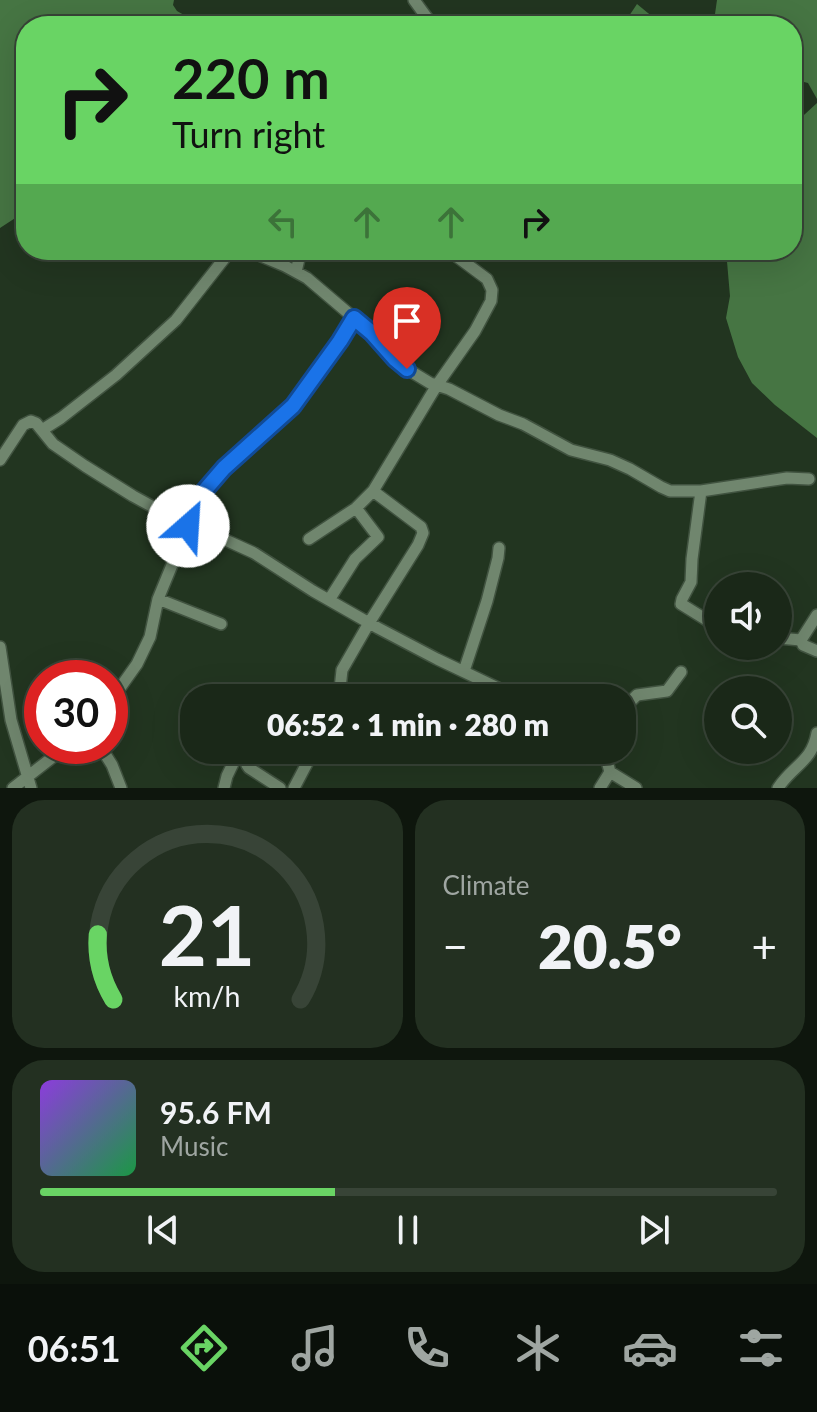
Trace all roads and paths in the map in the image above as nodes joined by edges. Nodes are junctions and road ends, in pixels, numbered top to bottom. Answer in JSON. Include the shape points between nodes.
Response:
{"nodes":[{"id":1,"x":223,"y":260,"type":"edge"},
{"id":2,"x":269,"y":260,"type":"edge"},
{"id":3,"x":299,"y":260,"type":"edge"},
{"id":4,"x":461,"y":260,"type":"edge"},
{"id":5,"x":296,"y":272,"type":"junction"},
{"id":6,"x":354,"y":318,"type":"junction"},
{"id":7,"x":437,"y":385,"type":"junction"},
{"id":8,"x":42,"y":430,"type":"junction"},
{"id":9,"x":0,"y":460,"type":"edge"},
{"id":10,"x":809,"y":479,"type":"dead end"},
{"id":11,"x":373,"y":491,"type":"junction"},
{"id":12,"x":701,"y":491,"type":"junction"},
{"id":13,"x":356,"y":508,"type":"junction"},
{"id":14,"x":188,"y":526,"type":"junction"},
{"id":15,"x":309,"y":539,"type":"dead end"},
{"id":16,"x":499,"y":548,"type":"dead end"},
{"id":17,"x":158,"y":599,"type":"junction"},
{"id":18,"x":329,"y":600,"type":"junction"},
{"id":19,"x":817,"y":615,"type":"edge"},
{"id":20,"x":704,"y":618,"type":"edge"},
{"id":21,"x":369,"y":623,"type":"junction"},
{"id":22,"x":221,"y":624,"type":"dead end"},
{"id":23,"x":792,"y":639,"type":"edge"},
{"id":24,"x":801,"y":640,"type":"junction"},
{"id":25,"x":0,"y":647,"type":"edge"},
{"id":26,"x":817,"y":651,"type":"edge"},
{"id":27,"x":464,"y":671,"type":"junction"},
{"id":28,"x":681,"y":672,"type":"dead end"},
{"id":29,"x":128,"y":677,"type":"edge"},
{"id":30,"x":340,"y":684,"type":"edge"},
{"id":31,"x":490,"y":684,"type":"edge"},
{"id":32,"x":636,"y":696,"type":"edge"},
{"id":33,"x":817,"y":733,"type":"edge"},
{"id":34,"x":49,"y":764,"type":"edge"},
{"id":35,"x":111,"y":764,"type":"edge"},
{"id":36,"x":307,"y":764,"type":"edge"},
{"id":37,"x":608,"y":764,"type":"edge"},
{"id":38,"x":610,"y":772,"type":"junction"},
{"id":39,"x":29,"y":783,"type":"edge"},
{"id":40,"x":13,"y":788,"type":"edge"},
{"id":41,"x":121,"y":788,"type":"edge"},
{"id":42,"x":224,"y":788,"type":"edge"},
{"id":43,"x":280,"y":788,"type":"edge"},
{"id":44,"x":294,"y":788,"type":"edge"},
{"id":45,"x":600,"y":788,"type":"edge"},
{"id":46,"x":636,"y":788,"type":"edge"},
{"id":47,"x":778,"y":788,"type":"edge"}],
"edges":[{"from":1,"to":8,"type":"street","via":[[176,320],[116,375]]},
{"from":2,"to":5,"type":"street"},
{"from":3,"to":5,"type":"street"},
{"from":4,"to":7,"type":"street","via":[[487,279],[491,301]]},
{"from":5,"to":6,"type":"street"},
{"from":6,"to":7,"type":"street","via":[[407,369]]},
{"from":6,"to":14,"type":"street","via":[[293,406],[199,497]]},
{"from":7,"to":11,"type":"street"},
{"from":7,"to":12,"type":"street","via":[[670,491]]},
{"from":8,"to":9,"type":"street","via":[[27,421]]},
{"from":8,"to":14,"type":"street","via":[[85,466]]},
{"from":10,"to":12,"type":"street"},
{"from":11,"to":13,"type":"street"},
{"from":11,"to":21,"type":"street","via":[[423,533]]},
{"from":12,"to":20,"type":"street","via":[[691,582],[681,604]]},
{"from":13,"to":15,"type":"street"},
{"from":13,"to":18,"type":"street","via":[[378,537],[355,559]]},
{"from":14,"to":17,"type":"street"},
{"from":14,"to":18,"type":"street","via":[[254,553]]},
{"from":16,"to":27,"type":"street"},
{"from":17,"to":22,"type":"street"},
{"from":17,"to":29,"type":"street","via":[[150,637]]},
{"from":18,"to":21,"type":"street"},
{"from":19,"to":24,"type":"street"},
{"from":21,"to":27,"type":"street"},
{"from":21,"to":30,"type":"street","via":[[342,670]]},
{"from":23,"to":24,"type":"street"},
{"from":24,"to":26,"type":"street"},
{"from":25,"to":39,"type":"street","via":[[11,720]]},
{"from":27,"to":31,"type":"street"},
{"from":28,"to":32,"type":"street","via":[[667,691]]},
{"from":33,"to":47,"type":"street","via":[[810,754]]},
{"from":34,"to":39,"type":"street"},
{"from":35,"to":41,"type":"street"},
{"from":36,"to":44,"type":"street"},
{"from":37,"to":38,"type":"street"},
{"from":38,"to":45,"type":"street"},
{"from":38,"to":46,"type":"street"},
{"from":39,"to":40,"type":"street"},
{"from":42,"to":43,"type":"street","via":[[239,751],[249,768]]}]}
